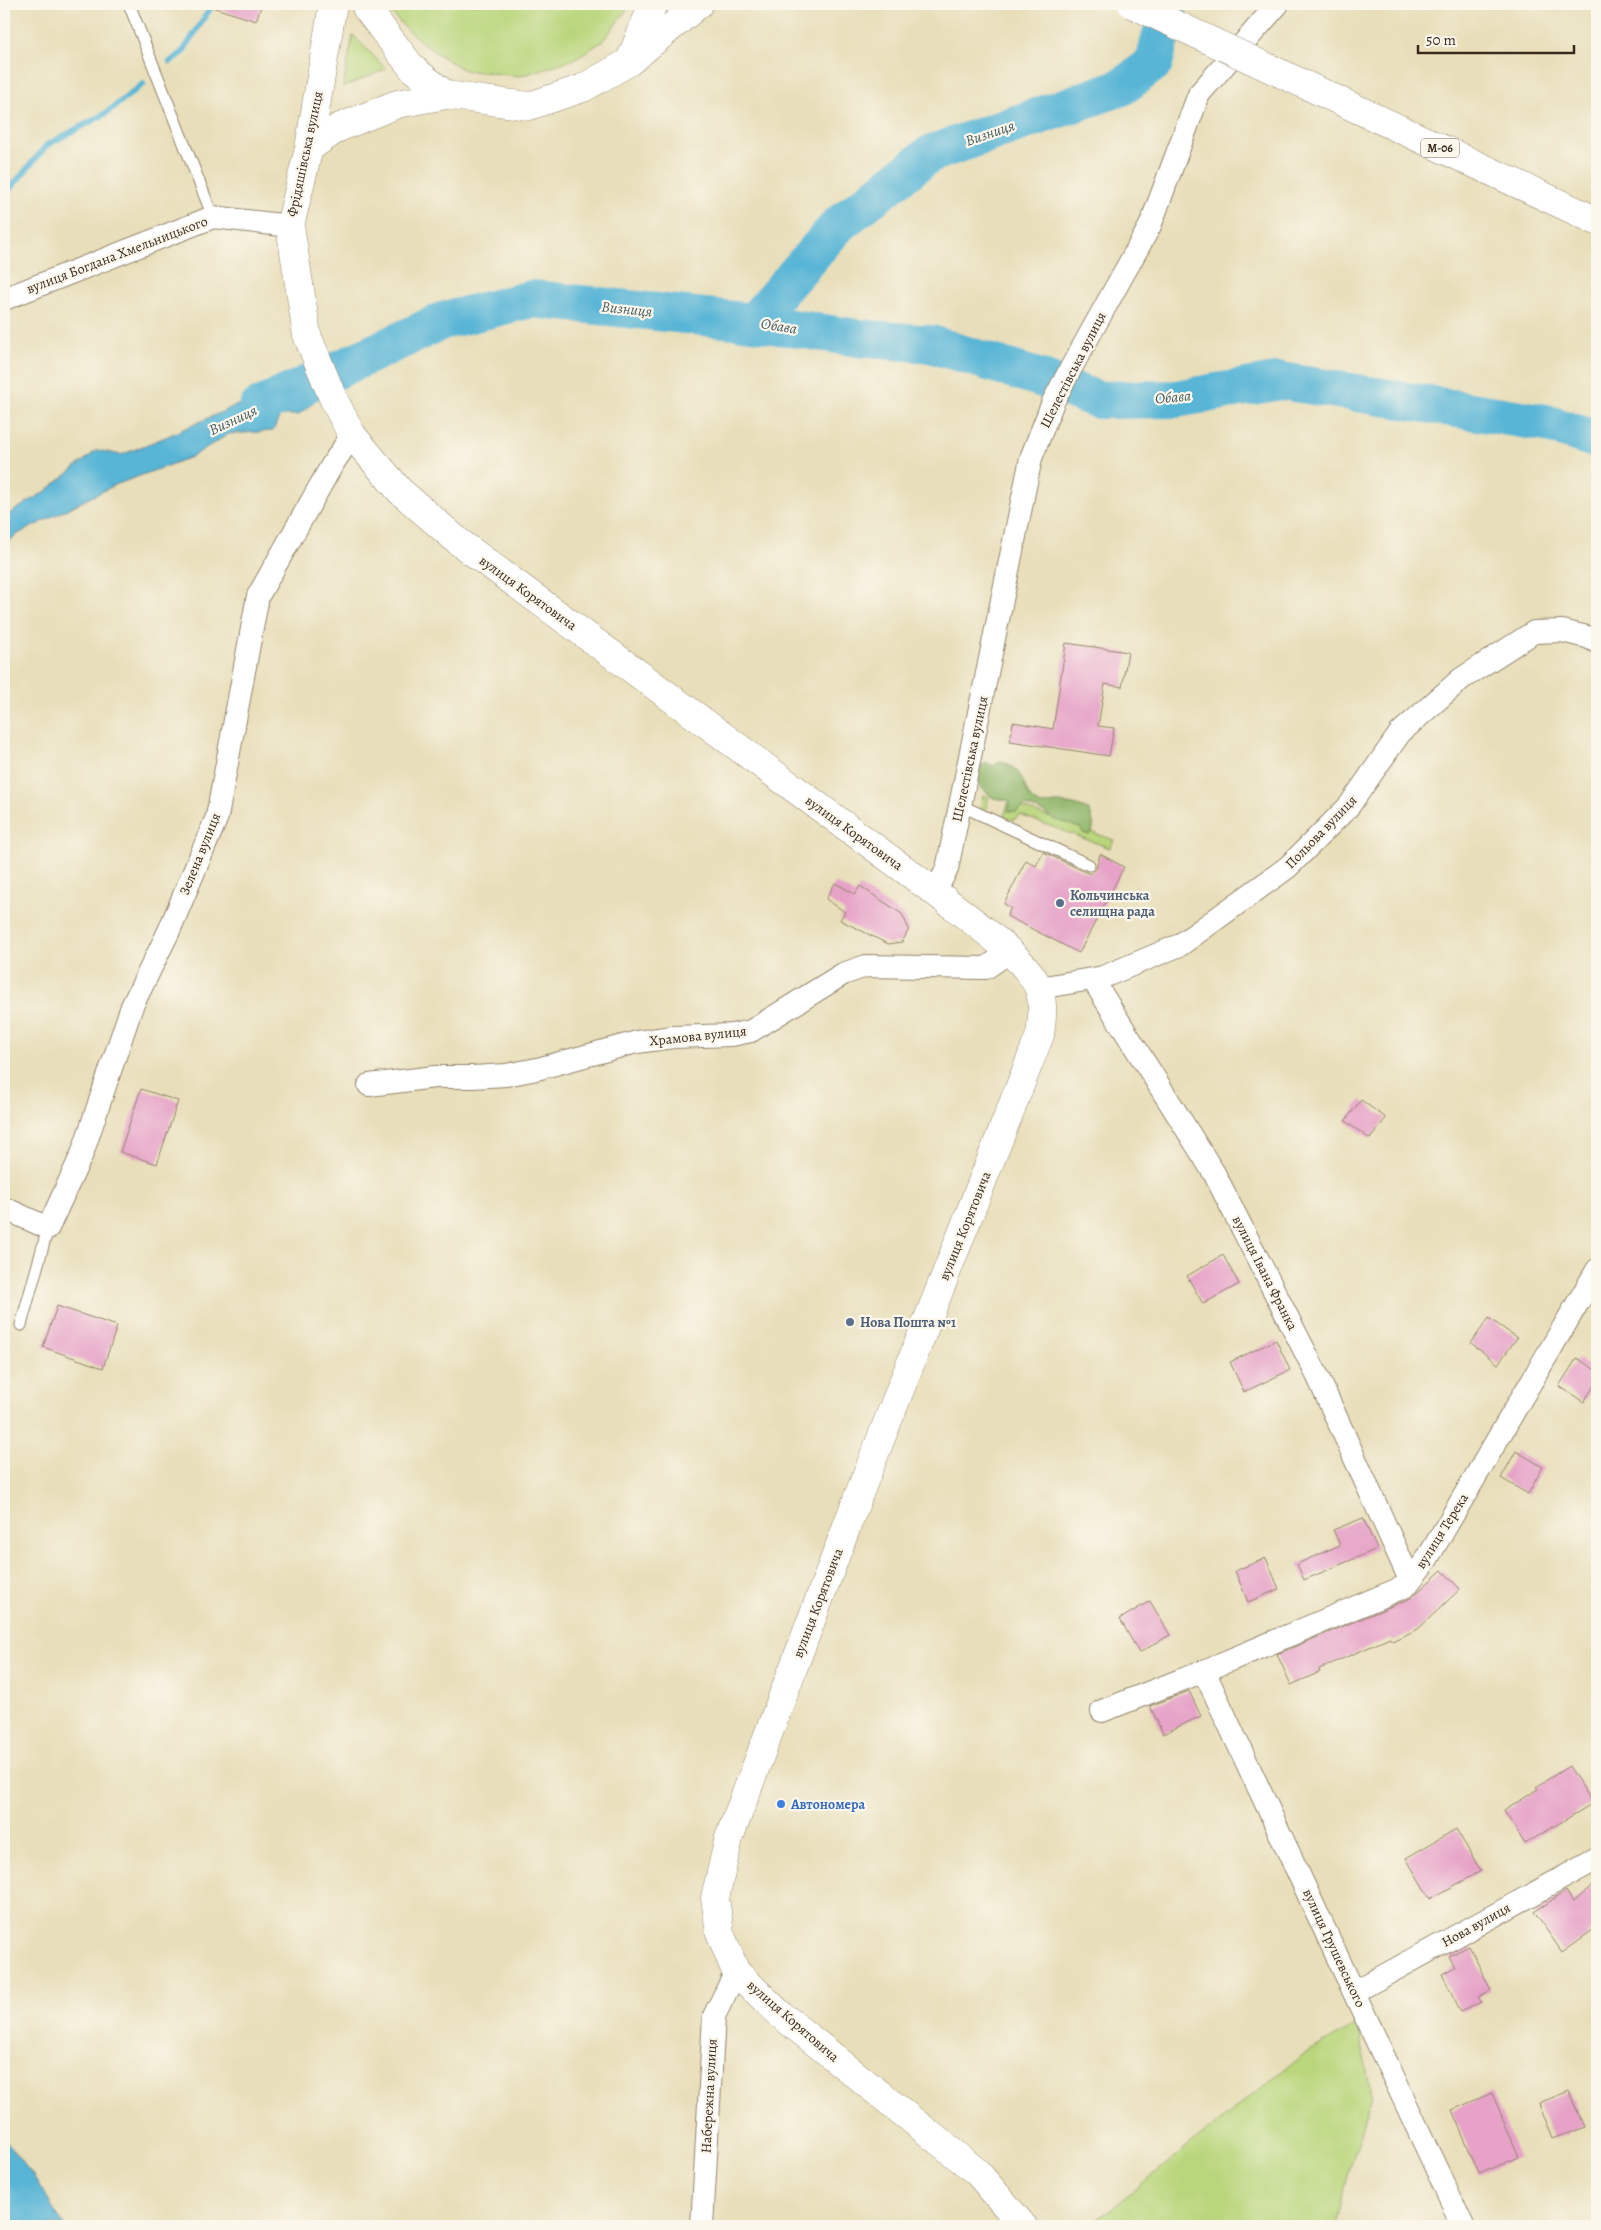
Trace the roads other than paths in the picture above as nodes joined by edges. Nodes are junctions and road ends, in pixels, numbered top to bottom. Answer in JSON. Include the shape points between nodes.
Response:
{"nodes":[{"id":1,"x":129,"y":4,"type":"edge"},
{"id":2,"x":333,"y":4,"type":"edge"},
{"id":3,"x":365,"y":4,"type":"edge"},
{"id":4,"x":654,"y":4,"type":"edge"},
{"id":5,"x":699,"y":4,"type":"edge"},
{"id":6,"x":1132,"y":4,"type":"edge"},
{"id":7,"x":1278,"y":4,"type":"edge"},
{"id":8,"x":629,"y":62,"type":"junction"},
{"id":9,"x":446,"y":95,"type":"junction"},
{"id":10,"x":309,"y":148,"type":"junction"},
{"id":11,"x":213,"y":217,"type":"junction"},
{"id":12,"x":1597,"y":221,"type":"edge"},
{"id":13,"x":290,"y":226,"type":"junction"},
{"id":14,"x":4,"y":299,"type":"edge"},
{"id":15,"x":333,"y":398,"type":"joint"},
{"id":16,"x":352,"y":435,"type":"junction"},
{"id":17,"x":1597,"y":642,"type":"edge"},
{"id":18,"x":960,"y":805,"type":"junction"},
{"id":19,"x":1090,"y":865,"type":"dead end"},
{"id":20,"x":935,"y":892,"type":"junction"},
{"id":21,"x":1009,"y":952,"type":"junction"},
{"id":22,"x":1093,"y":980,"type":"junction"},
{"id":23,"x":1039,"y":988,"type":"junction"},
{"id":24,"x":368,"y":1086,"type":"dead end"},
{"id":25,"x":4,"y":1208,"type":"edge"},
{"id":26,"x":48,"y":1228,"type":"junction"},
{"id":27,"x":1597,"y":1270,"type":"edge"},
{"id":28,"x":21,"y":1325,"type":"dead end"},
{"id":29,"x":1410,"y":1580,"type":"junction"},
{"id":30,"x":1204,"y":1671,"type":"junction"},
{"id":31,"x":1102,"y":1711,"type":"dead end"},
{"id":32,"x":1597,"y":1859,"type":"edge"},
{"id":33,"x":736,"y":1972,"type":"junction"},
{"id":34,"x":1354,"y":1992,"type":"junction"},
{"id":35,"x":702,"y":2226,"type":"edge"},
{"id":36,"x":1023,"y":2226,"type":"edge"},
{"id":37,"x":1463,"y":2226,"type":"edge"}],
"edges":[{"from":1,"to":11,"type":"lane"},
{"from":2,"to":10,"type":"main road","name":"Фрідяшівська вулиця"},
{"from":3,"to":9,"type":"main road","via":[[413,69]]},
{"from":4,"to":8,"type":"main road"},
{"from":5,"to":8,"type":"main road"},
{"from":6,"to":12,"type":"main road","number":"М-06","bridge":true},
{"from":7,"to":18,"type":"street","name":"Шелестівська вулиця","via":[[1199,94],[1150,226],[1053,402],[1031,458]]},
{"from":8,"to":9,"type":"main road","via":[[583,88],[529,106]]},
{"from":9,"to":10,"type":"main road","via":[[397,104],[338,128]]},
{"from":10,"to":13,"type":"main road","name":"Фрідяшівська вулиця"},
{"from":11,"to":13,"type":"street","name":"вулиця Богдана Хмельницького"},
{"from":11,"to":14,"type":"street","name":"вулиця Богдана Хмельницького"},
{"from":13,"to":15,"type":"main road","name":"Фрідяшівська вулиця","via":[[307,335]]},
{"from":15,"to":16,"type":"main road","name":"вулиця Корятовича"},
{"from":16,"to":20,"type":"main road","name":"вулиця Корятовича","via":[[400,491],[459,542]]},
{"from":16,"to":26,"type":"street","name":"Зелена вулиця","via":[[258,596],[217,817],[168,933],[132,1006],[82,1154]]},
{"from":17,"to":22,"type":"street","name":"Польова вулиця","via":[[1587,636],[1562,631],[1534,632],[1461,679],[1400,734],[1349,806],[1288,867],[1180,945]]},
{"from":18,"to":19,"type":"lane"},
{"from":18,"to":20,"type":"street","name":"Шелестівська вулиця","via":[[947,870]]},
{"from":20,"to":21,"type":"main road","name":"вулиця Корятовича"},
{"from":21,"to":23,"type":"main road","name":"вулиця Корятовича"},
{"from":21,"to":24,"type":"street","name":"Храмова вулиця","via":[[986,968],[866,966],[842,974],[752,1031],[638,1042],[506,1075],[434,1077]]},
{"from":22,"to":23,"type":"street","name":"Польова вулиця"},
{"from":22,"to":29,"type":"street","name":"вулиця Івана Франка","via":[[1214,1172],[1317,1375]]},
{"from":23,"to":33,"type":"main road","name":"вулиця Корятовича","via":[[1043,1014],[1040,1035],[728,1838],[715,1898],[720,1933]]},
{"from":25,"to":26,"type":"street"},
{"from":26,"to":28,"type":"lane"},
{"from":27,"to":29,"type":"street","name":"вулиця Терека","via":[[1427,1559]]},
{"from":29,"to":30,"type":"street","name":"вулиця Терека","via":[[1406,1586]]},
{"from":30,"to":31,"type":"street","name":"вулиця Терека"},
{"from":30,"to":34,"type":"street","name":"вулиця Грушевського"},
{"from":32,"to":34,"type":"street","name":"Нова вулиця"},
{"from":33,"to":35,"type":"street","name":"Набережна вулиця","via":[[714,2016]]},
{"from":33,"to":36,"type":"main road","name":"вулиця Корятовича","via":[[782,2015],[977,2172]]},
{"from":34,"to":37,"type":"street","name":"вулиця Грушевського"}]}
